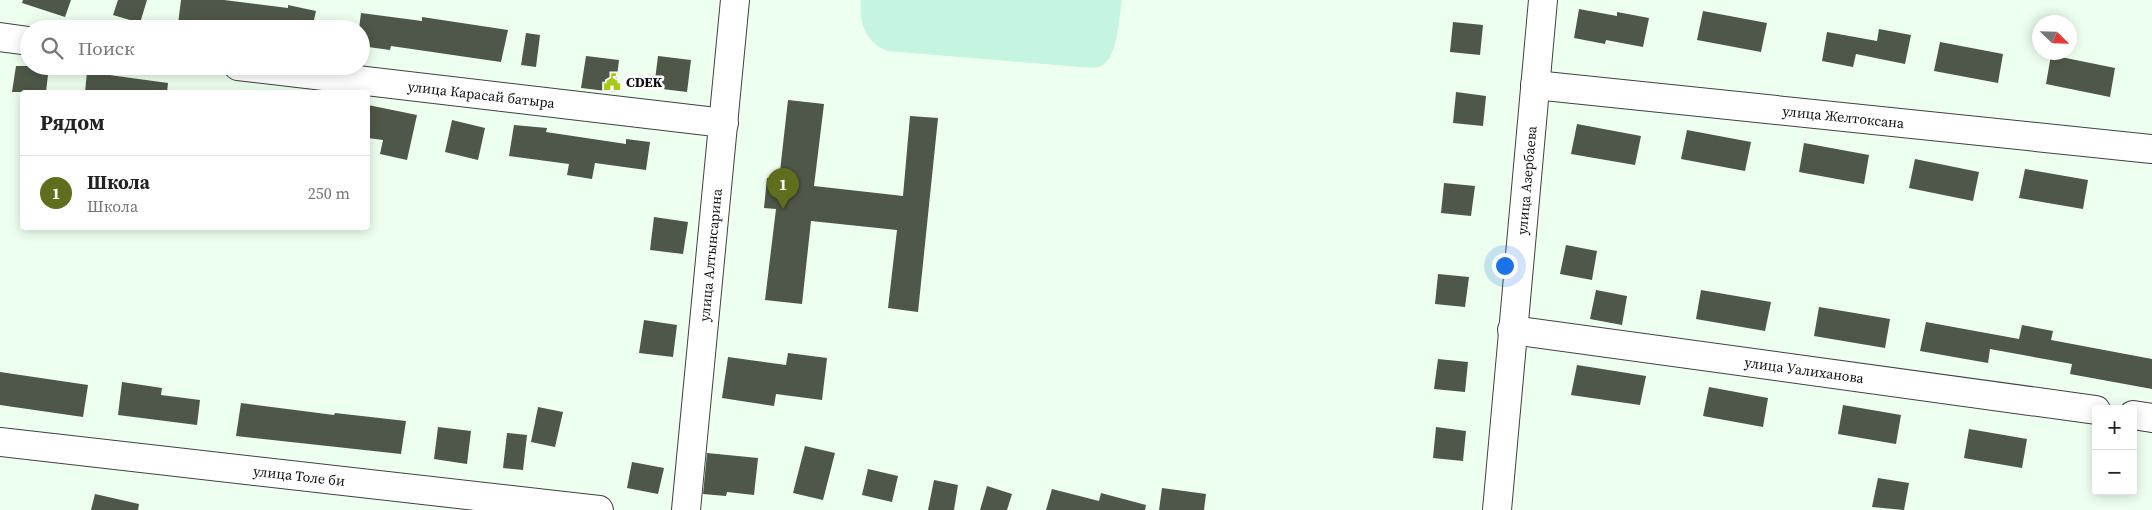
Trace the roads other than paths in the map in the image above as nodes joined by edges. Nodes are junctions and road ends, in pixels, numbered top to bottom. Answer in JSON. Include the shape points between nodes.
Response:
{"nodes":[{"id":1,"x":735,"y":0,"type":"edge"},
{"id":2,"x":1543,"y":0,"type":"edge"},
{"id":3,"x":0,"y":37,"type":"edge"},
{"id":4,"x":20,"y":40,"type":"edge"},
{"id":5,"x":315,"y":75,"type":"edge"},
{"id":6,"x":1535,"y":84,"type":"junction"},
{"id":7,"x":724,"y":123,"type":"junction"},
{"id":8,"x":2152,"y":149,"type":"edge"},
{"id":9,"x":1512,"y":330,"type":"junction"},
{"id":10,"x":2092,"y":409,"type":"edge"},
{"id":11,"x":2137,"y":416,"type":"edge"},
{"id":12,"x":2152,"y":418,"type":"edge"},
{"id":13,"x":0,"y":442,"type":"edge"},
{"id":14,"x":599,"y":510,"type":"edge"},
{"id":15,"x":686,"y":510,"type":"edge"},
{"id":16,"x":1497,"y":510,"type":"edge"}],
"edges":[{"from":1,"to":7,"type":"street","name":"улица Алтынсарина"},
{"from":2,"to":6,"type":"street","name":"улица Азербаева"},
{"from":3,"to":4,"type":"street"},
{"from":5,"to":7,"type":"street","name":"улица Карасай батыра"},
{"from":6,"to":8,"type":"street","name":"улица Желтоксана"},
{"from":6,"to":9,"type":"street","name":"улица Азербаева"},
{"from":7,"to":15,"type":"street","name":"улица Алтынсарина"},
{"from":9,"to":10,"type":"street","name":"улица Уалиханова"},
{"from":9,"to":16,"type":"street","name":"улица Азербаева"},
{"from":11,"to":12,"type":"street"},
{"from":13,"to":14,"type":"street","name":"улица Толе би"}]}
